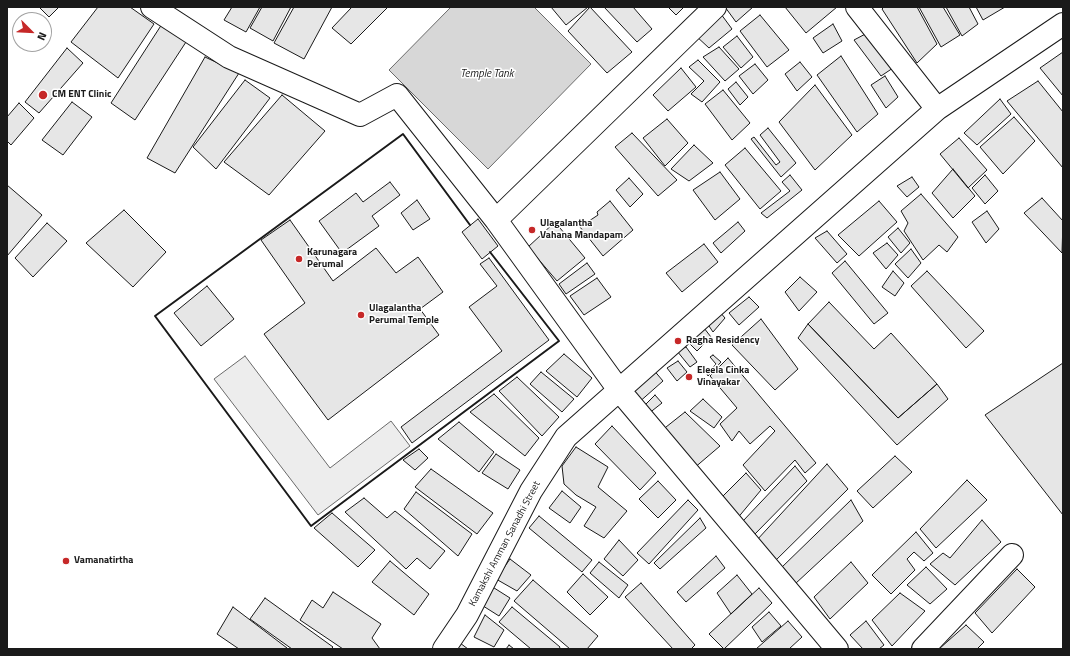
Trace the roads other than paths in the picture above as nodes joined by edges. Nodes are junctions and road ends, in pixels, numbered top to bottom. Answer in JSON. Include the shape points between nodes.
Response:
{"nodes":[{"id":1,"x":152,"y":7,"type":"edge"},
{"id":2,"x":715,"y":7,"type":"edge"},
{"id":3,"x":856,"y":7,"type":"edge"},
{"id":4,"x":1063,"y":24,"type":"edge"},
{"id":5,"x":937,"y":109,"type":"junction"},
{"id":6,"x":496,"y":220,"type":"junction"},
{"id":7,"x":619,"y":390,"type":"junction"},
{"id":8,"x":1012,"y":555,"type":"dead end"},
{"id":9,"x":444,"y":649,"type":"edge"},
{"id":10,"x":837,"y":649,"type":"edge"},
{"id":11,"x":923,"y":649,"type":"edge"}],
"edges":[{"from":1,"to":6,"type":"street","via":[[229,57],[360,115],[397,96]]},
{"from":2,"to":6,"type":"street"},
{"from":3,"to":5,"type":"street"},
{"from":4,"to":5,"type":"street","name":"Kamakshi Amman Sanadhi Street"},
{"from":5,"to":7,"type":"street","name":"Kamakshi Amman Sanadhi Street"},
{"from":6,"to":7,"type":"street"},
{"from":7,"to":9,"type":"street","name":"Kamakshi Amman Sanadhi Street","via":[[566,437],[530,491],[467,616]]},
{"from":7,"to":10,"type":"street"},
{"from":8,"to":11,"type":"street"}]}
